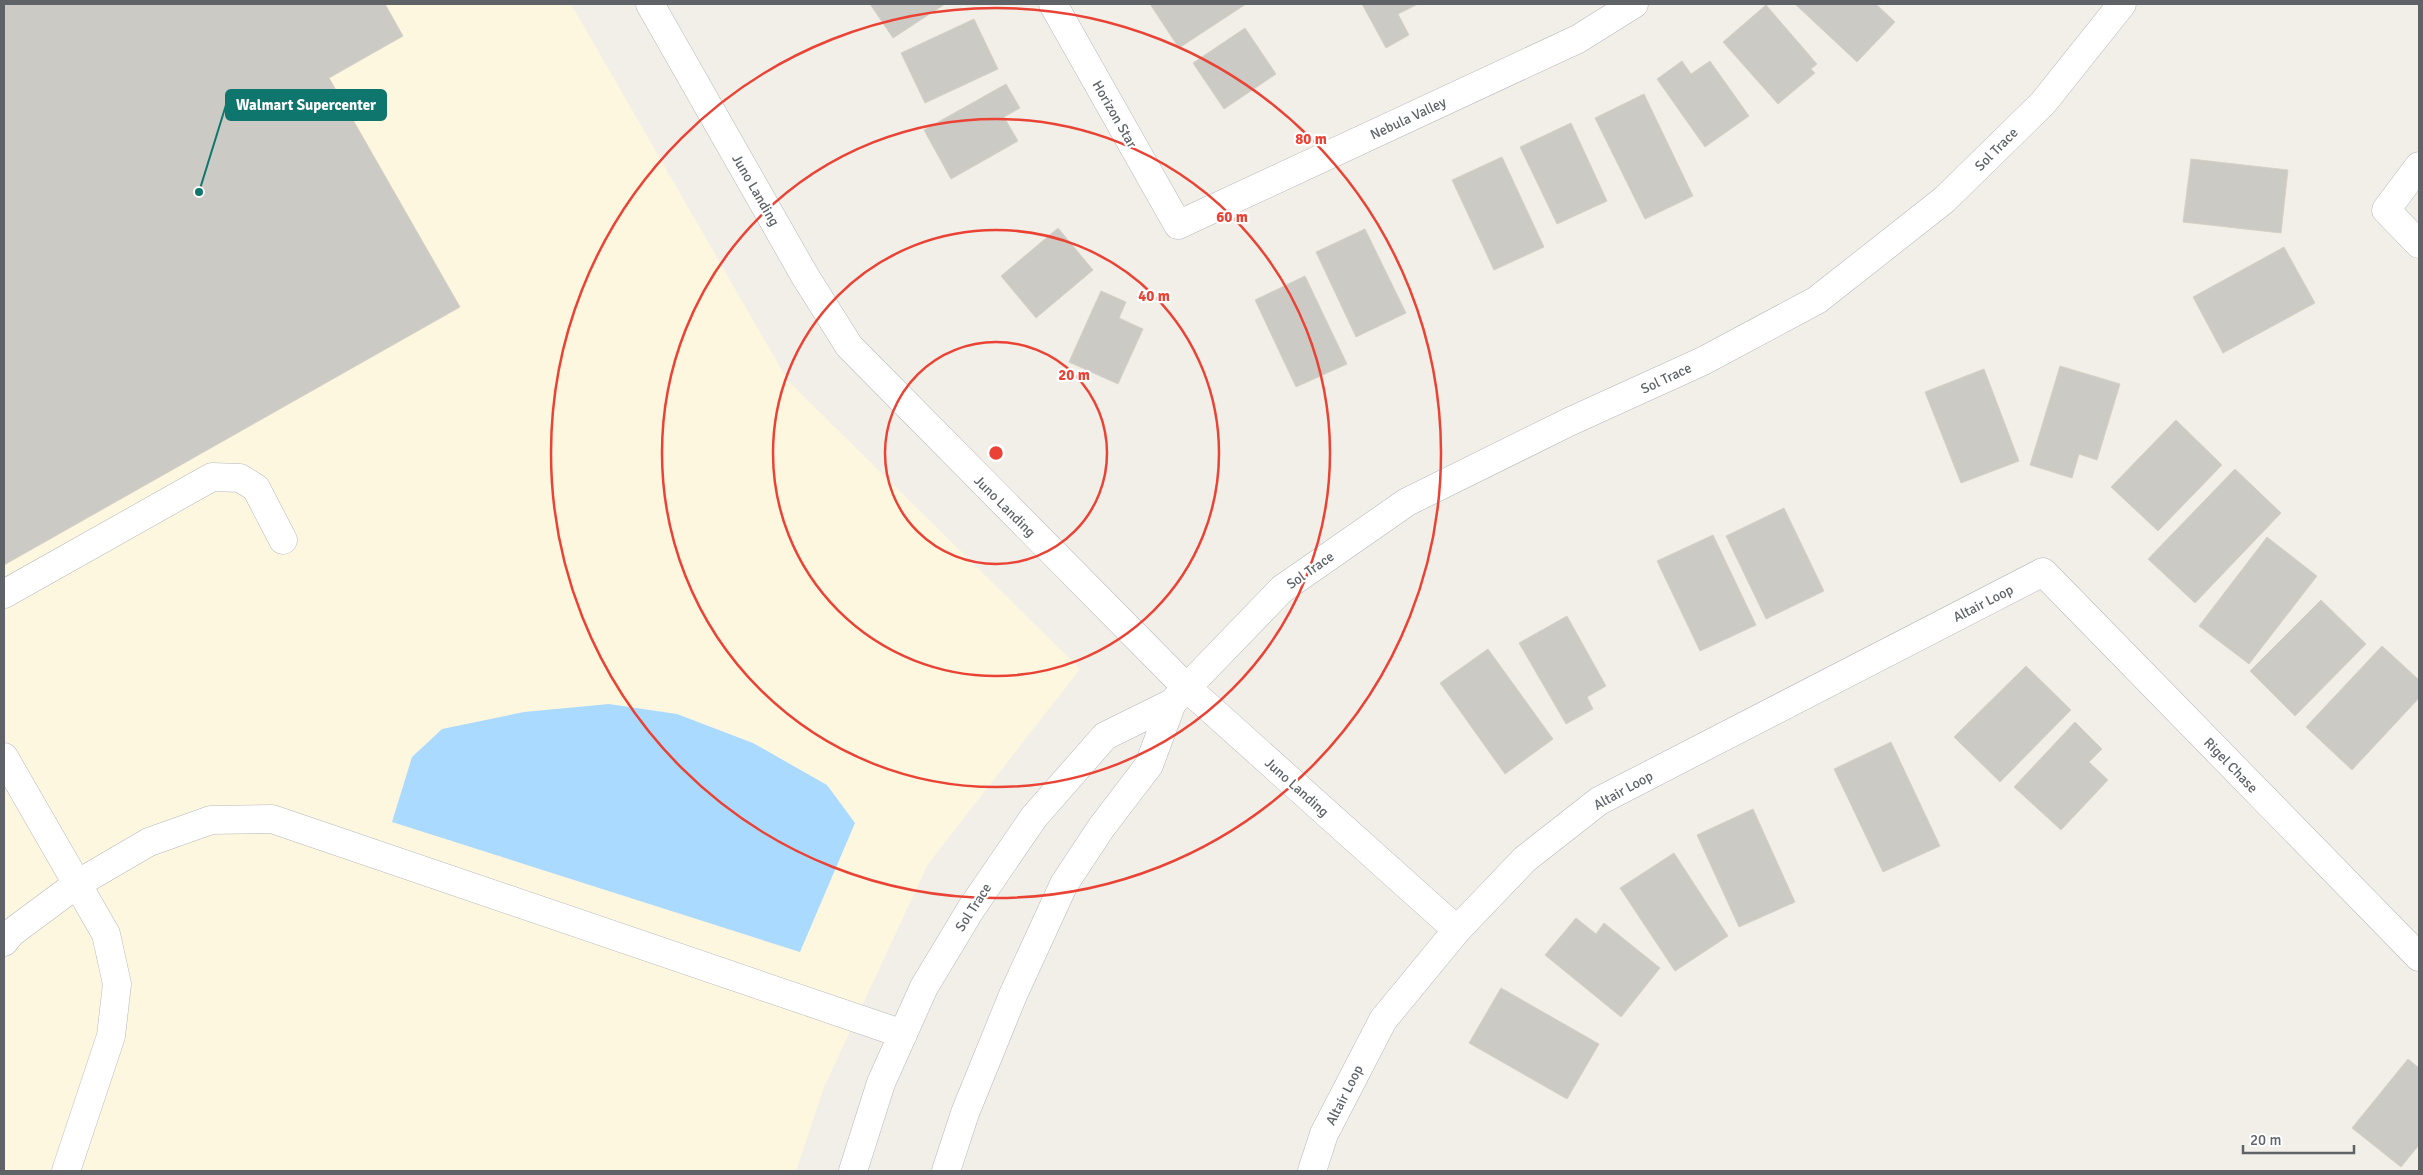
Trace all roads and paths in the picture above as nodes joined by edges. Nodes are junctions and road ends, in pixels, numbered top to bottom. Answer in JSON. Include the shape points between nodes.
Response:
{"nodes":[{"id":1,"x":650,"y":4,"type":"edge"},
{"id":2,"x":1053,"y":4,"type":"edge"},
{"id":3,"x":1634,"y":4,"type":"edge"},
{"id":4,"x":2122,"y":4,"type":"edge"},
{"id":5,"x":2419,"y":166,"type":"edge"},
{"id":6,"x":1178,"y":224,"type":"joint"},
{"id":7,"x":2419,"y":244,"type":"edge"},
{"id":8,"x":283,"y":540,"type":"dead end"},
{"id":9,"x":2043,"y":572,"type":"joint"},
{"id":10,"x":4,"y":594,"type":"edge"},
{"id":11,"x":1179,"y":695,"type":"junction"},
{"id":12,"x":4,"y":757,"type":"edge"},
{"id":13,"x":77,"y":884,"type":"junction"},
{"id":14,"x":1457,"y":930,"type":"junction"},
{"id":15,"x":4,"y":942,"type":"edge"},
{"id":16,"x":2419,"y":957,"type":"edge"},
{"id":17,"x":903,"y":1034,"type":"junction"},
{"id":18,"x":66,"y":1171,"type":"edge"},
{"id":19,"x":853,"y":1171,"type":"edge"},
{"id":20,"x":946,"y":1171,"type":"edge"},
{"id":21,"x":1312,"y":1171,"type":"edge"}],
"edges":[{"from":1,"to":11,"type":"street","name":"Juno Landing","via":[[805,276],[849,346]]},
{"from":2,"to":6,"type":"street","name":"Horizon Star"},
{"from":3,"to":6,"type":"street","name":"Nebula Valley","via":[[1578,39]]},
{"from":4,"to":11,"type":"street","name":"Sol Trace","via":[[2043,103],[1944,200],[1817,300],[1703,361],[1407,502],[1282,590]]},
{"from":5,"to":7,"type":"street","via":[[2386,210]]},
{"from":8,"to":10,"type":"street","via":[[256,488],[240,478],[212,477]]},
{"from":9,"to":14,"type":"street","name":"Altair Loop","via":[[1599,802],[1525,859]]},
{"from":9,"to":16,"type":"street","name":"Rigel Chase"},
{"from":11,"to":14,"type":"street","name":"Juno Landing"},
{"from":11,"to":17,"type":"street","name":"Sol Trace","via":[[1105,736],[1034,817],[971,908],[924,987]]},
{"from":11,"to":20,"type":"street","name":"Sol Trace","via":[[1149,766],[1101,828],[1064,884],[1006,1013],[965,1113]]},
{"from":12,"to":13,"type":"street"},
{"from":13,"to":15,"type":"street","via":[[11,933]]},
{"from":13,"to":17,"type":"street","via":[[149,842],[211,820],[272,819]]},
{"from":13,"to":18,"type":"street","via":[[106,934],[118,984],[112,1036]]},
{"from":14,"to":21,"type":"street","name":"Altair Loop","via":[[1383,1020],[1324,1134]]},
{"from":17,"to":19,"type":"street","name":"Sol Trace","via":[[880,1083]]}]}
